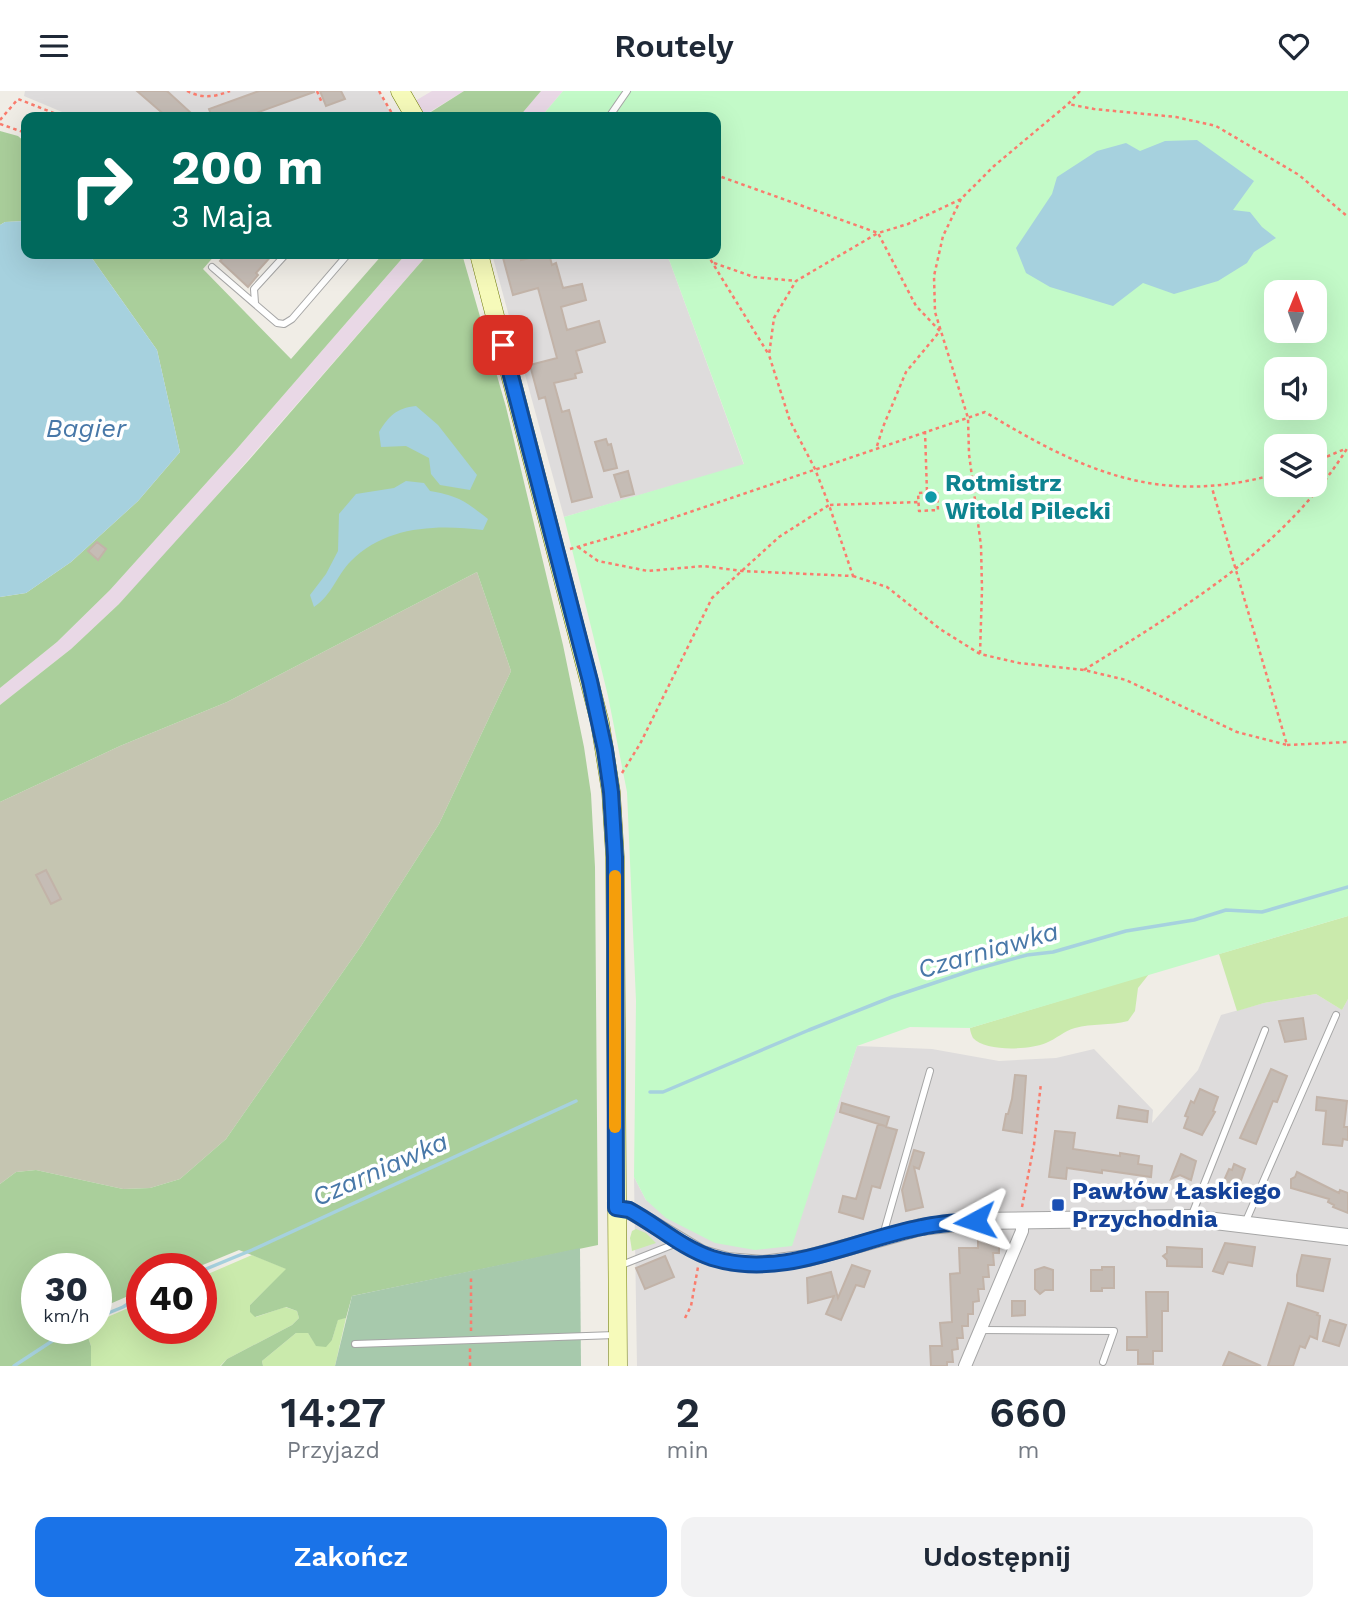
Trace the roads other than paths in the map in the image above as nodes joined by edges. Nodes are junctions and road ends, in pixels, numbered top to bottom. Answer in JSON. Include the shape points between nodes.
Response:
{"nodes":[{"id":1,"x":400,"y":91,"type":"edge"},
{"id":2,"x":627,"y":91,"type":"edge"},
{"id":3,"x":412,"y":112,"type":"edge"},
{"id":4,"x":612,"y":112,"type":"edge"},
{"id":5,"x":281,"y":259,"type":"edge"},
{"id":6,"x":344,"y":259,"type":"edge"},
{"id":7,"x":480,"y":259,"type":"edge"},
{"id":8,"x":212,"y":267,"type":"dead end"},
{"id":9,"x":256,"y":305,"type":"junction"},
{"id":10,"x":1336,"y":1015,"type":"dead end"},
{"id":11,"x":1265,"y":1030,"type":"dead end"},
{"id":12,"x":930,"y":1071,"type":"dead end"},
{"id":13,"x":616,"y":1208,"type":"junction"},
{"id":14,"x":1190,"y":1218,"type":"junction"},
{"id":15,"x":1022,"y":1220,"type":"junction"},
{"id":16,"x":1245,"y":1223,"type":"junction"},
{"id":17,"x":883,"y":1237,"type":"junction"},
{"id":18,"x":1348,"y":1237,"type":"edge"},
{"id":19,"x":679,"y":1242,"type":"junction"},
{"id":20,"x":617,"y":1267,"type":"junction"},
{"id":21,"x":980,"y":1330,"type":"junction"},
{"id":22,"x":617,"y":1335,"type":"junction"},
{"id":23,"x":355,"y":1344,"type":"dead end"},
{"id":24,"x":1104,"y":1362,"type":"dead end"},
{"id":25,"x":618,"y":1366,"type":"edge"},
{"id":26,"x":965,"y":1366,"type":"edge"}],
"edges":[{"from":1,"to":3,"type":"main road"},
{"from":2,"to":4,"type":"lane"},
{"from":5,"to":9,"type":"lane","via":[[254,289]]},
{"from":6,"to":9,"type":"lane","via":[[284,324]]},
{"from":7,"to":13,"type":"main road","via":[[597,712],[611,792]]},
{"from":8,"to":9,"type":"lane"},
{"from":10,"to":16,"type":"lane"},
{"from":11,"to":14,"type":"lane"},
{"from":12,"to":17,"type":"lane"},
{"from":13,"to":19,"type":"street","via":[[629,1210]]},
{"from":13,"to":20,"type":"main road"},
{"from":14,"to":15,"type":"street"},
{"from":14,"to":16,"type":"street"},
{"from":15,"to":17,"type":"street","via":[[946,1223]]},
{"from":15,"to":21,"type":"street","via":[[1022,1231]]},
{"from":16,"to":18,"type":"street"},
{"from":17,"to":19,"type":"street","via":[[776,1264],[727,1261]]},
{"from":19,"to":20,"type":"lane"},
{"from":20,"to":22,"type":"main road"},
{"from":21,"to":24,"type":"lane","via":[[1114,1331]]},
{"from":21,"to":26,"type":"street"},
{"from":22,"to":23,"type":"lane"},
{"from":22,"to":25,"type":"main road"}]}
